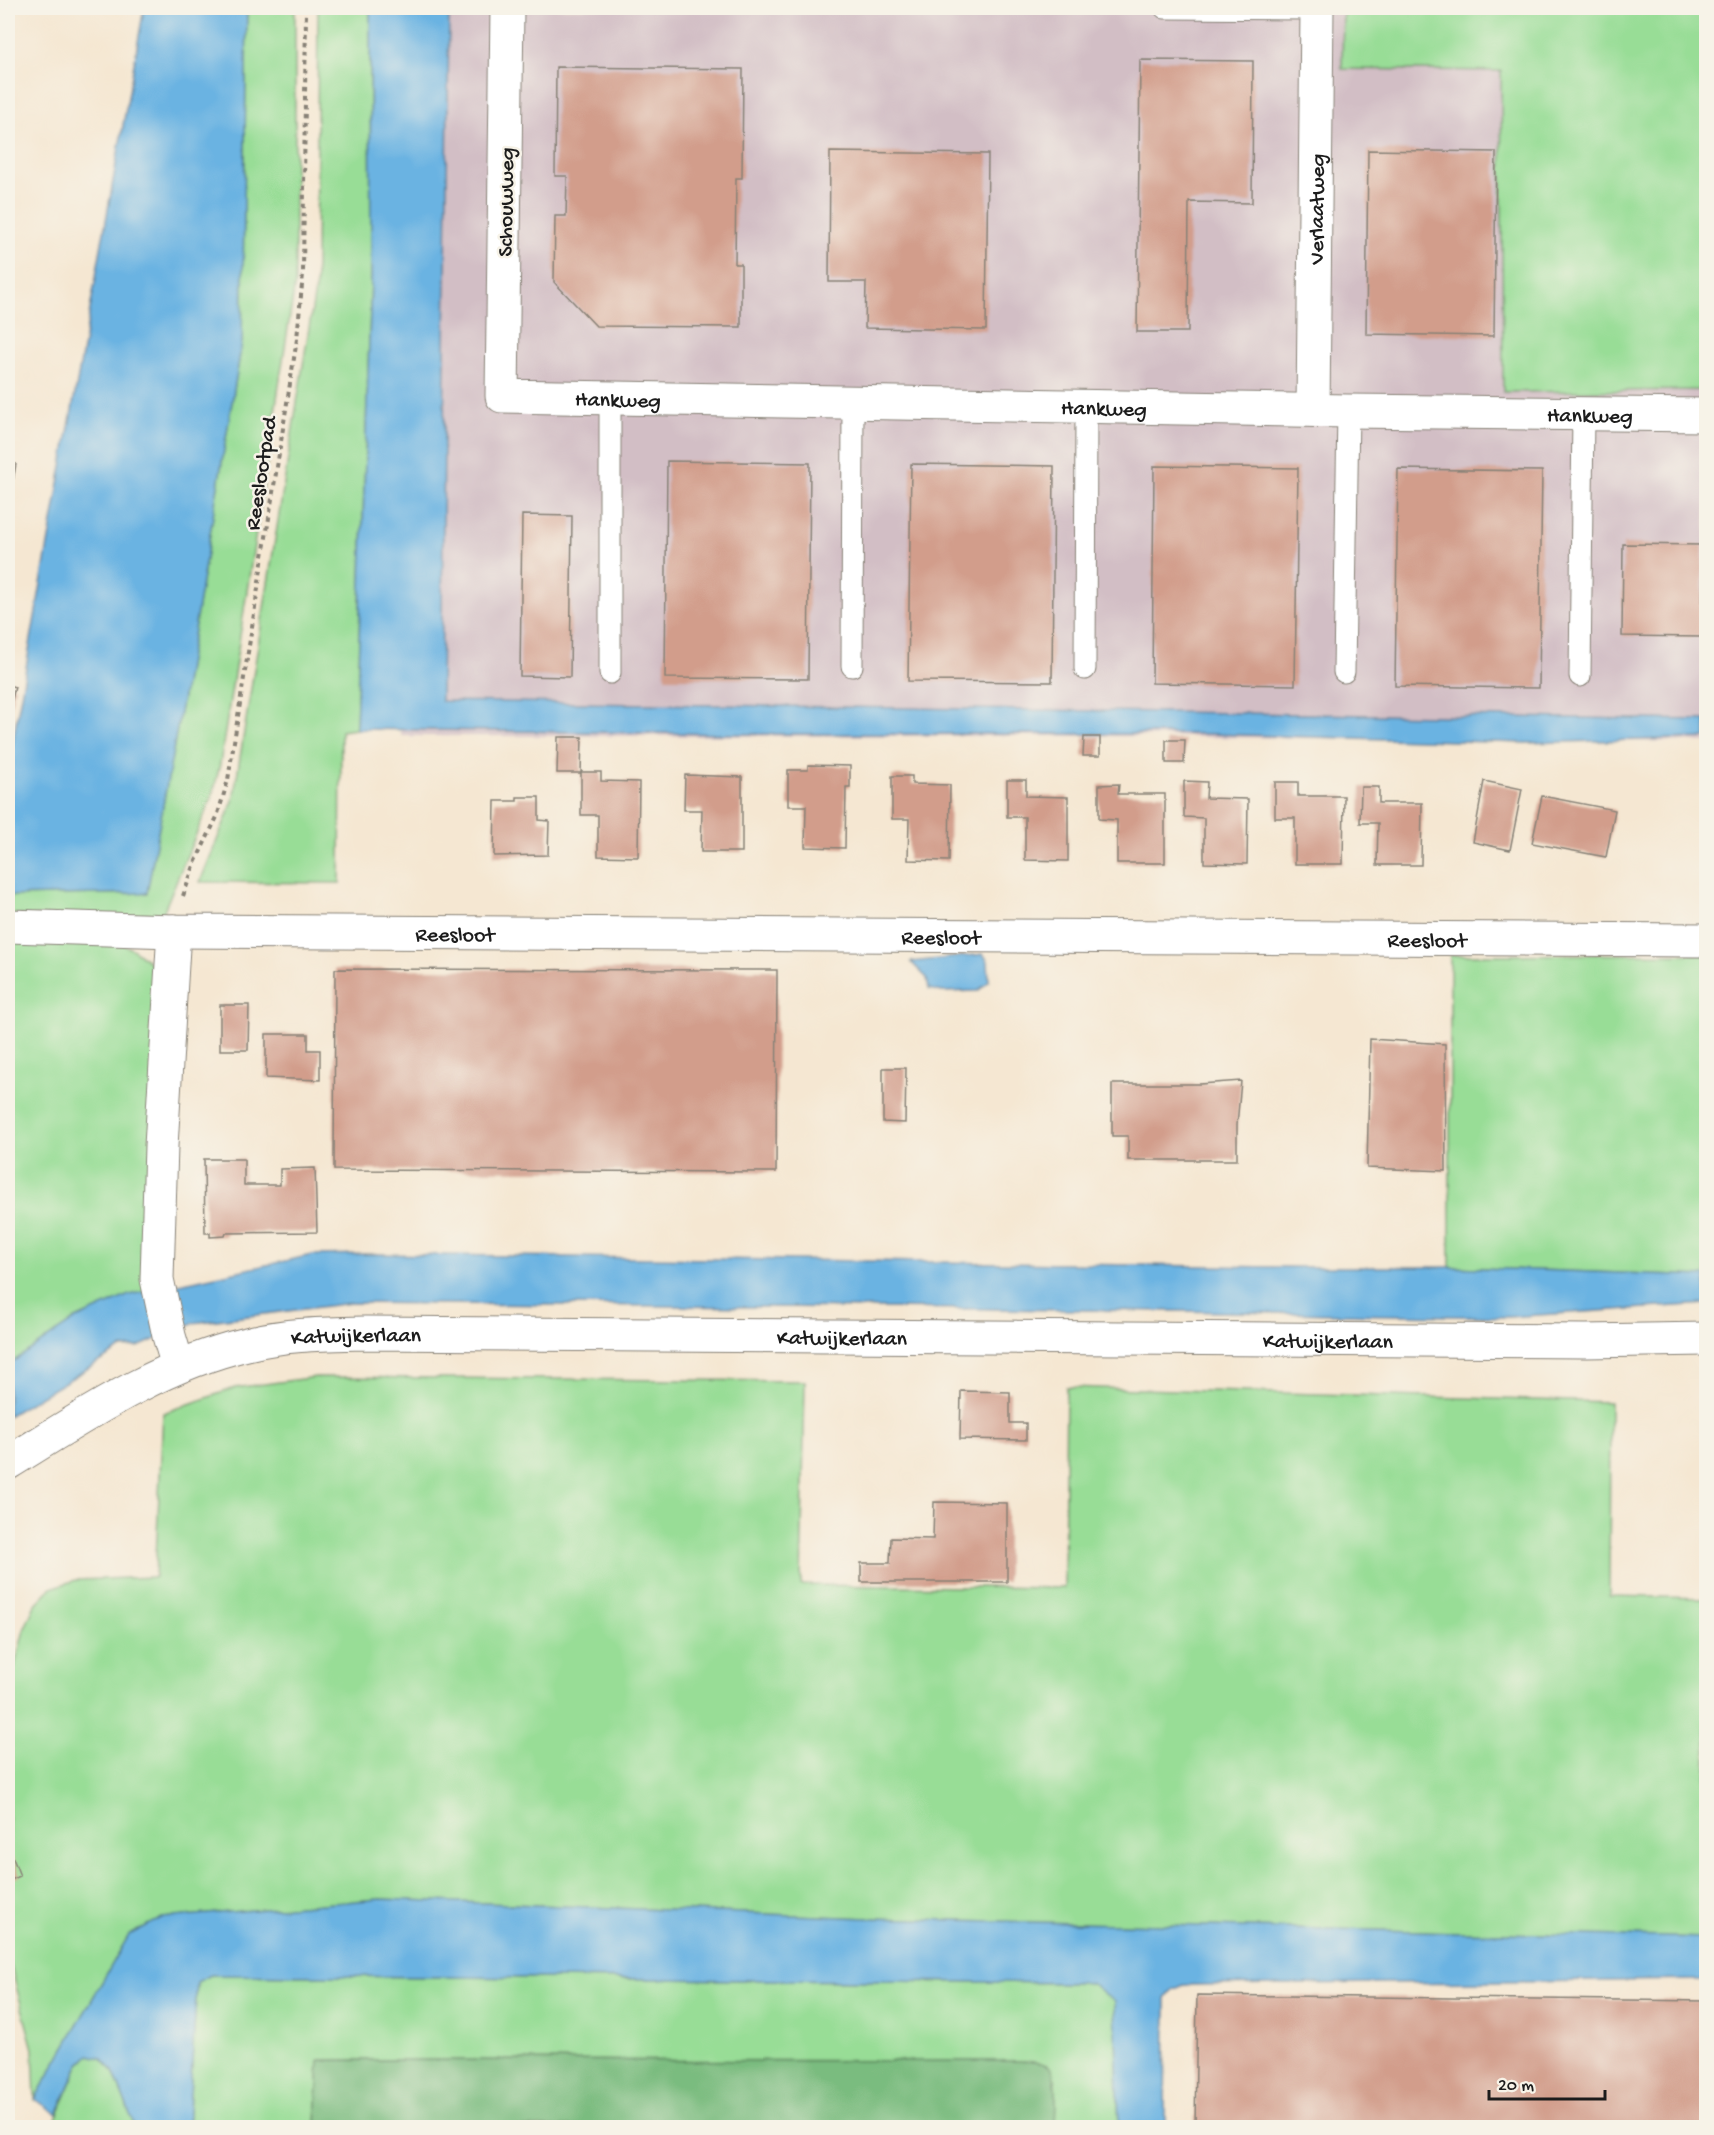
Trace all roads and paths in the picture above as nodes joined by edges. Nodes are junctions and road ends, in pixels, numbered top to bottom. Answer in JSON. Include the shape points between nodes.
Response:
{"nodes":[{"id":1,"x":306,"y":8,"type":"edge"},
{"id":2,"x":507,"y":8,"type":"edge"},
{"id":3,"x":1165,"y":8,"type":"edge"},
{"id":4,"x":1317,"y":8,"type":"edge"},
{"id":5,"x":502,"y":396,"type":"joint"},
{"id":6,"x":610,"y":399,"type":"junction"},
{"id":7,"x":853,"y":403,"type":"junction"},
{"id":8,"x":1086,"y":407,"type":"junction"},
{"id":9,"x":1313,"y":410,"type":"junction"},
{"id":10,"x":1348,"y":411,"type":"junction"},
{"id":11,"x":1583,"y":414,"type":"junction"},
{"id":12,"x":1707,"y":415,"type":"edge"},
{"id":13,"x":852,"y":666,"type":"dead end"},
{"id":14,"x":1085,"y":669,"type":"dead end"},
{"id":15,"x":1344,"y":672,"type":"dead end"},
{"id":16,"x":610,"y":674,"type":"dead end"},
{"id":17,"x":1580,"y":676,"type":"dead end"},
{"id":18,"x":8,"y":926,"type":"edge"},
{"id":19,"x":174,"y":931,"type":"junction"},
{"id":20,"x":1707,"y":940,"type":"edge"},
{"id":21,"x":1707,"y":1339,"type":"edge"},
{"id":22,"x":174,"y":1351,"type":"junction"},
{"id":23,"x":8,"y":1463,"type":"edge"}],
"edges":[{"from":1,"to":19,"type":"path","name":"Reeslootpad","via":[[304,251],[297,339],[228,780],[217,817],[185,888]]},
{"from":2,"to":5,"type":"street","name":"Schouwweg"},
{"from":3,"to":4,"type":"lane"},
{"from":4,"to":9,"type":"street","name":"Verlaatweg"},
{"from":5,"to":6,"type":"street","name":"Hankweg"},
{"from":6,"to":7,"type":"street","name":"Hankweg"},
{"from":6,"to":16,"type":"lane"},
{"from":7,"to":8,"type":"street","name":"Hankweg"},
{"from":7,"to":13,"type":"lane"},
{"from":8,"to":9,"type":"street","name":"Hankweg"},
{"from":8,"to":14,"type":"lane"},
{"from":9,"to":10,"type":"street","name":"Hankweg"},
{"from":10,"to":11,"type":"street","name":"Hankweg"},
{"from":10,"to":15,"type":"lane"},
{"from":11,"to":12,"type":"street","name":"Hankweg"},
{"from":11,"to":17,"type":"lane"},
{"from":18,"to":19,"type":"street","name":"Reesloot"},
{"from":19,"to":20,"type":"street","name":"Reesloot"},
{"from":19,"to":22,"type":"street","via":[[157,1279]]},
{"from":21,"to":22,"type":"street","name":"Katwijkerlaan","via":[[365,1333],[313,1334]]},
{"from":22,"to":23,"type":"street","name":"Katwijkerlaan","via":[[119,1394]]}]}
